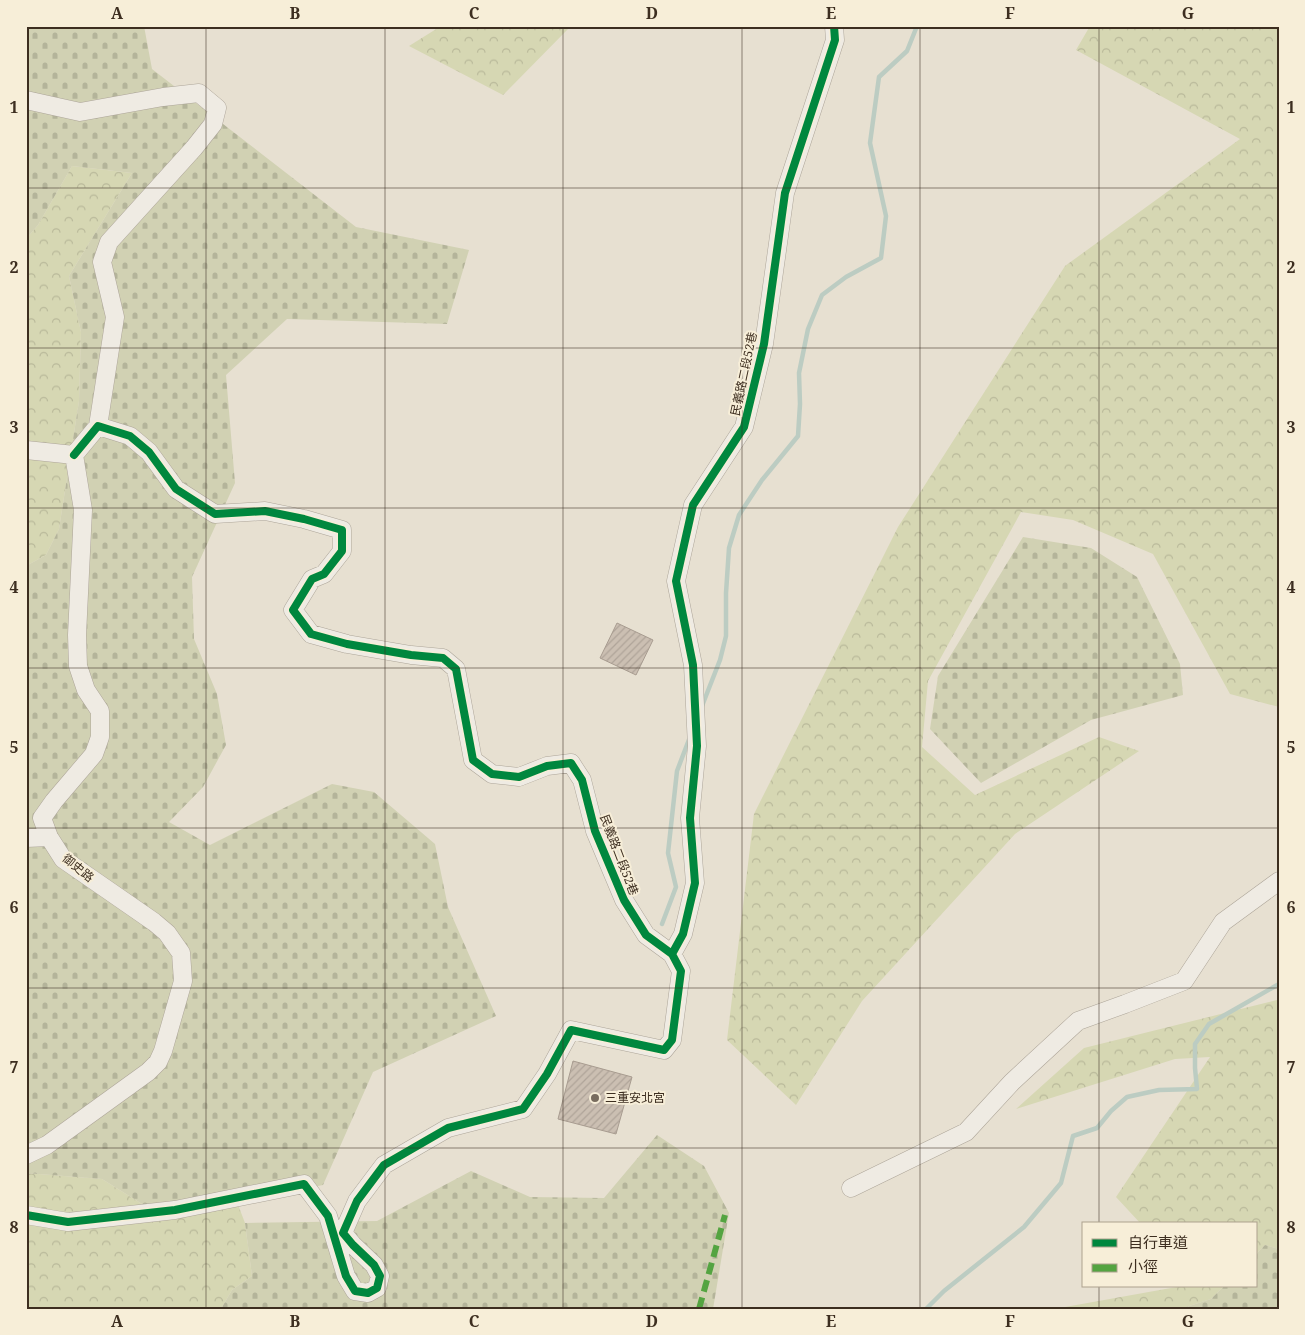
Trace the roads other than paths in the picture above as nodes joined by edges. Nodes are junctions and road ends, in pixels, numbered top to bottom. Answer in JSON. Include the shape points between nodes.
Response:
{"nodes":[{"id":1,"x":834,"y":26,"type":"edge"},
{"id":2,"x":26,"y":100,"type":"edge"},
{"id":3,"x":98,"y":426,"type":"junction"},
{"id":4,"x":26,"y":450,"type":"edge"},
{"id":5,"x":74,"y":455,"type":"junction"},
{"id":6,"x":49,"y":837,"type":"junction"},
{"id":7,"x":26,"y":838,"type":"edge"},
{"id":8,"x":1279,"y":881,"type":"edge"},
{"id":9,"x":672,"y":954,"type":"junction"},
{"id":10,"x":26,"y":1155,"type":"edge"},
{"id":11,"x":851,"y":1188,"type":"dead end"},
{"id":12,"x":26,"y":1215,"type":"edge"}],
"edges":[{"from":1,"to":9,"type":"street","name":"民義路二段52巷","via":[[835,40],[785,194],[764,344],[744,427],[693,505],[676,581],[693,665],[697,746],[690,818],[695,883],[682,934]]},
{"from":2,"to":3,"type":"street","via":[[80,112],[199,93],[217,108],[213,124],[194,148],[109,242],[102,262],[115,317]]},
{"from":3,"to":5,"type":"street"},
{"from":3,"to":9,"type":"street","name":"民義路二段52巷","via":[[130,436],[149,452],[176,489],[215,514],[265,511],[342,530],[342,551],[324,574],[312,579],[293,610],[311,634],[347,644],[444,658],[456,669],[473,760],[492,774],[519,777],[547,766],[571,762],[582,780],[595,831],[624,900],[646,935]]},
{"from":4,"to":5,"type":"street"},
{"from":5,"to":6,"type":"street","name":"御史路","via":[[83,510],[78,666],[86,690],[100,711],[100,737],[94,754],[42,818]]},
{"from":6,"to":7,"type":"street"},
{"from":6,"to":10,"type":"street","name":"御史路","via":[[63,859],[167,933],[181,953],[183,980],[158,1062],[47,1145]]},
{"from":8,"to":11,"type":"street","via":[[1223,922],[1184,981],[1078,1021],[1012,1082],[966,1132]]},
{"from":9,"to":12,"type":"street","via":[[681,971],[672,1040],[664,1050],[571,1030],[547,1074],[522,1109],[448,1128],[384,1164],[357,1201],[343,1233],[374,1265],[380,1276],[377,1288],[368,1293],[355,1291],[346,1276],[328,1216],[304,1184],[175,1210],[68,1222]]}]}
